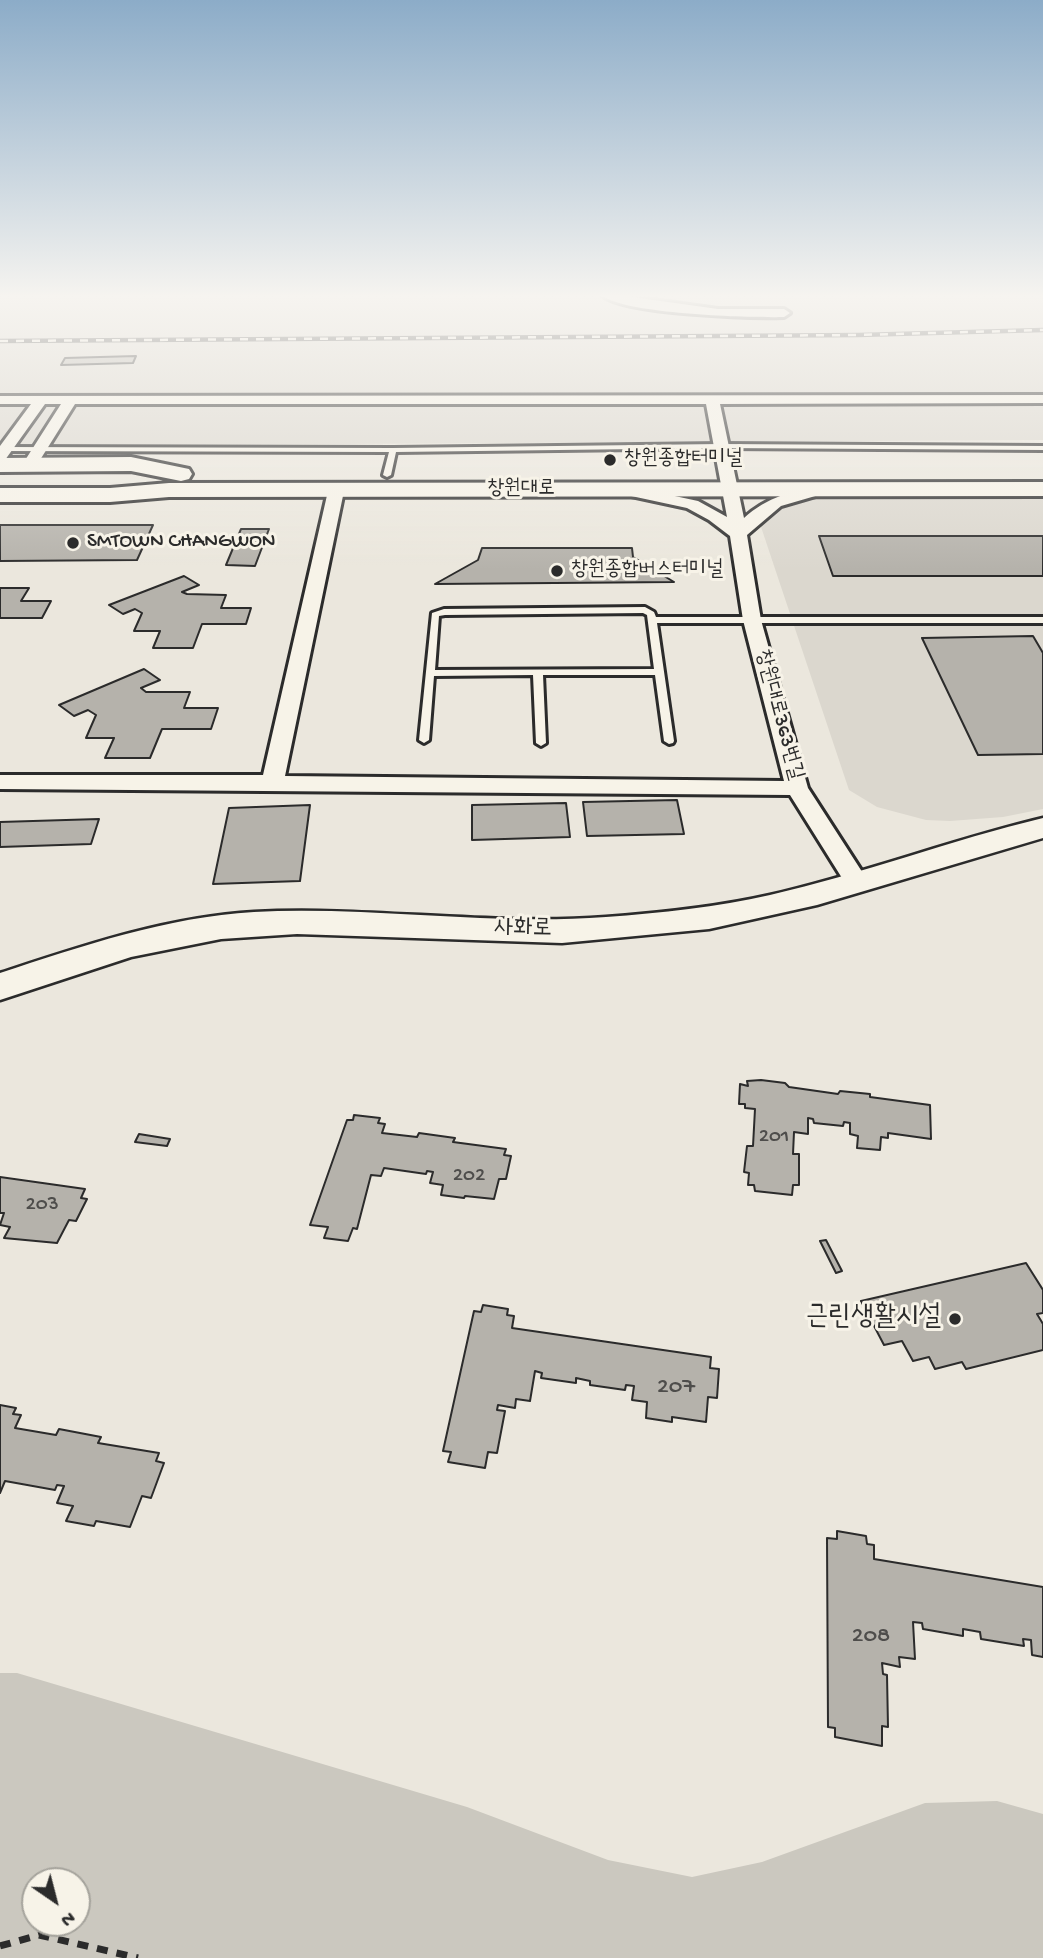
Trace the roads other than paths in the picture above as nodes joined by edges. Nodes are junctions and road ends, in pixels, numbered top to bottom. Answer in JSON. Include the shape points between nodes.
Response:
{"nodes":[{"id":1,"x":1043,"y":399,"type":"edge"},
{"id":2,"x":0,"y":400,"type":"edge"},
{"id":3,"x":41,"y":400,"type":"junction"},
{"id":4,"x":71,"y":400,"type":"junction"},
{"id":5,"x":712,"y":400,"type":"junction"},
{"id":6,"x":721,"y":446,"type":"junction"},
{"id":7,"x":1043,"y":448,"type":"edge"},
{"id":8,"x":393,"y":450,"type":"junction"},
{"id":9,"x":1,"y":455,"type":"edge"},
{"id":10,"x":35,"y":457,"type":"junction"},
{"id":11,"x":0,"y":474,"type":"edge"},
{"id":12,"x":1043,"y":474,"type":"edge"},
{"id":13,"x":387,"y":475,"type":"junction"},
{"id":14,"x":175,"y":482,"type":"junction"},
{"id":15,"x":729,"y":482,"type":"junction"},
{"id":16,"x":336,"y":483,"type":"junction"},
{"id":17,"x":0,"y":489,"type":"edge"},
{"id":18,"x":824,"y":489,"type":"junction"},
{"id":19,"x":1043,"y":489,"type":"edge"},
{"id":20,"x":617,"y":490,"type":"junction"},
{"id":21,"x":0,"y":495,"type":"edge"},
{"id":22,"x":738,"y":534,"type":"junction"},
{"id":23,"x":652,"y":620,"type":"junction"},
{"id":24,"x":751,"y":620,"type":"junction"},
{"id":25,"x":1043,"y":620,"type":"edge"},
{"id":26,"x":659,"y":672,"type":"junction"},
{"id":27,"x":429,"y":673,"type":"junction"},
{"id":28,"x":538,"y":673,"type":"junction"},
{"id":29,"x":424,"y":740,"type":"dead end"},
{"id":30,"x":669,"y":741,"type":"dead end"},
{"id":31,"x":541,"y":743,"type":"dead end"},
{"id":32,"x":0,"y":782,"type":"edge"},
{"id":33,"x":274,"y":782,"type":"junction"},
{"id":34,"x":797,"y":788,"type":"junction"},
{"id":35,"x":1043,"y":828,"type":"edge"},
{"id":36,"x":856,"y":881,"type":"junction"},
{"id":37,"x":0,"y":988,"type":"edge"}],
"edges":[{"from":1,"to":5,"type":"street"},
{"from":2,"to":3,"type":"street"},
{"from":3,"to":4,"type":"street"},
{"from":3,"to":9,"type":"street"},
{"from":4,"to":5,"type":"street"},
{"from":4,"to":10,"type":"street"},
{"from":5,"to":6,"type":"street","name":"창원대로363번길"},
{"from":6,"to":7,"type":"lane"},
{"from":6,"to":8,"type":"lane"},
{"from":6,"to":15,"type":"street","name":"창원대로363번길"},
{"from":8,"to":10,"type":"lane"},
{"from":8,"to":13,"type":"lane"},
{"from":9,"to":10,"type":"main road"},
{"from":10,"to":14,"type":"main road","via":[[131,464]]},
{"from":11,"to":14,"type":"main road"},
{"from":12,"to":15,"type":"main road","name":"창원대로"},
{"from":13,"to":15,"type":"main road","name":"창원대로"},
{"from":13,"to":16,"type":"main road","name":"창원대로"},
{"from":14,"to":16,"type":"main road","name":"창원대로"},
{"from":14,"to":17,"type":"main road"},
{"from":14,"to":21,"type":"main road","name":"창원대로","via":[[110,495]]},
{"from":15,"to":18,"type":"main road","name":"창원대로"},
{"from":15,"to":20,"type":"main road","name":"창원대로"},
{"from":15,"to":22,"type":"street","name":"창원대로363번길"},
{"from":16,"to":20,"type":"main road","name":"창원대로"},
{"from":16,"to":33,"type":"street"},
{"from":18,"to":19,"type":"main road","name":"창원대로"},
{"from":18,"to":22,"type":"street","via":[[781,498]]},
{"from":20,"to":22,"type":"street","via":[[692,504]]},
{"from":22,"to":24,"type":"street","name":"창원대로363번길"},
{"from":23,"to":24,"type":"lane"},
{"from":23,"to":26,"type":"lane"},
{"from":23,"to":27,"type":"lane","via":[[645,610],[444,612],[435,615]]},
{"from":24,"to":25,"type":"lane"},
{"from":24,"to":34,"type":"street","name":"창원대로363번길"},
{"from":26,"to":28,"type":"lane"},
{"from":26,"to":30,"type":"lane"},
{"from":27,"to":28,"type":"lane"},
{"from":27,"to":29,"type":"lane"},
{"from":28,"to":31,"type":"lane"},
{"from":32,"to":33,"type":"street"},
{"from":33,"to":34,"type":"street"},
{"from":34,"to":36,"type":"street","name":"창원대로363번길"},
{"from":35,"to":36,"type":"main road","name":"사화로"},
{"from":36,"to":37,"type":"main road","name":"사화로","via":[[771,906],[603,930],[252,924],[191,932],[110,951]]}]}
